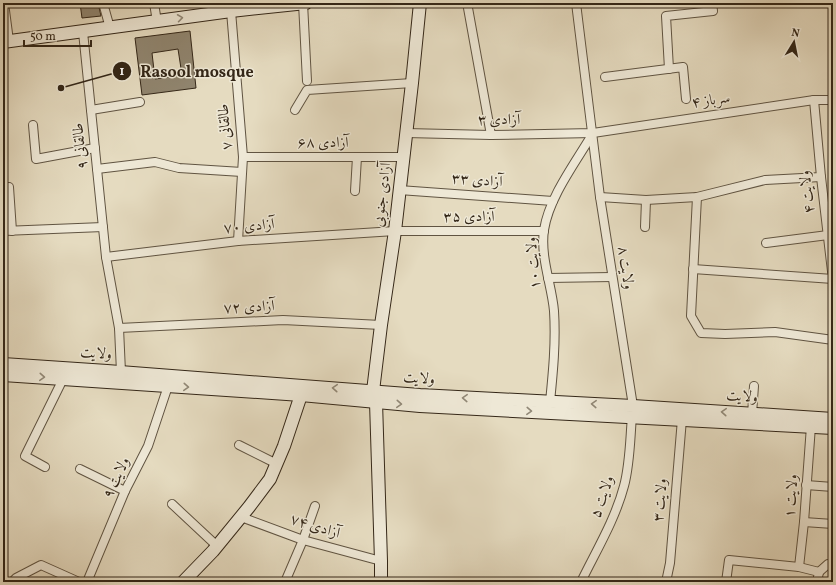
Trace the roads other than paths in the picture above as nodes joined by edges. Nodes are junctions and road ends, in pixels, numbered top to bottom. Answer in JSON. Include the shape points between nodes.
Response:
{"nodes":[{"id":1,"x":4,"y":3,"type":"edge"},
{"id":2,"x":103,"y":3,"type":"edge"},
{"id":3,"x":154,"y":3,"type":"edge"},
{"id":4,"x":304,"y":3,"type":"edge"},
{"id":5,"x":420,"y":3,"type":"edge"},
{"id":6,"x":576,"y":3,"type":"edge"},
{"id":7,"x":712,"y":3,"type":"edge"},
{"id":8,"x":468,"y":8,"type":"dead end"},
{"id":9,"x":231,"y":11,"type":"junction"},
{"id":10,"x":157,"y":22,"type":"junction"},
{"id":11,"x":110,"y":28,"type":"junction"},
{"id":12,"x":83,"y":32,"type":"junction"},
{"id":13,"x":6,"y":42,"type":"edge"},
{"id":14,"x":669,"y":69,"type":"junction"},
{"id":15,"x":605,"y":77,"type":"dead end"},
{"id":16,"x":307,"y":81,"type":"dead end"},
{"id":17,"x":412,"y":82,"type":"junction"},
{"id":18,"x":686,"y":99,"type":"dead end"},
{"id":19,"x":814,"y":100,"type":"junction"},
{"id":20,"x":833,"y":100,"type":"edge"},
{"id":21,"x":140,"y":102,"type":"dead end"},
{"id":22,"x":91,"y":110,"type":"junction"},
{"id":23,"x":295,"y":110,"type":"dead end"},
{"id":24,"x":33,"y":125,"type":"dead end"},
{"id":25,"x":406,"y":133,"type":"junction"},
{"id":26,"x":593,"y":133,"type":"junction"},
{"id":27,"x":491,"y":135,"type":"junction"},
{"id":28,"x":95,"y":148,"type":"junction"},
{"id":29,"x":403,"y":156,"type":"junction"},
{"id":30,"x":243,"y":157,"type":"junction"},
{"id":31,"x":357,"y":157,"type":"junction"},
{"id":32,"x":97,"y":169,"type":"junction"},
{"id":33,"x":242,"y":172,"type":"junction"},
{"id":34,"x":820,"y":177,"type":"junction"},
{"id":35,"x":9,"y":186,"type":"dead end"},
{"id":36,"x":400,"y":190,"type":"junction"},
{"id":37,"x":355,"y":191,"type":"dead end"},
{"id":38,"x":600,"y":197,"type":"junction"},
{"id":39,"x":697,"y":197,"type":"junction"},
{"id":40,"x":646,"y":200,"type":"junction"},
{"id":41,"x":553,"y":201,"type":"junction"},
{"id":42,"x":103,"y":227,"type":"junction"},
{"id":43,"x":645,"y":227,"type":"dead end"},
{"id":44,"x":3,"y":231,"type":"edge"},
{"id":45,"x":12,"y":231,"type":"junction"},
{"id":46,"x":395,"y":231,"type":"junction"},
{"id":47,"x":544,"y":231,"type":"junction"},
{"id":48,"x":828,"y":235,"type":"junction"},
{"id":49,"x":238,"y":241,"type":"junction"},
{"id":50,"x":766,"y":243,"type":"dead end"},
{"id":51,"x":106,"y":257,"type":"junction"},
{"id":52,"x":694,"y":269,"type":"junction"},
{"id":53,"x":612,"y":277,"type":"junction"},
{"id":54,"x":548,"y":278,"type":"junction"},
{"id":55,"x":833,"y":280,"type":"edge"},
{"id":56,"x":381,"y":325,"type":"junction"},
{"id":57,"x":119,"y":328,"type":"junction"},
{"id":58,"x":833,"y":340,"type":"edge"},
{"id":59,"x":3,"y":364,"type":"edge"},
{"id":60,"x":121,"y":372,"type":"junction"},
{"id":61,"x":3,"y":375,"type":"edge"},
{"id":62,"x":63,"y":379,"type":"junction"},
{"id":63,"x":168,"y":386,"type":"junction"},
{"id":64,"x":754,"y":386,"type":"dead end"},
{"id":65,"x":301,"y":395,"type":"junction"},
{"id":66,"x":375,"y":397,"type":"junction"},
{"id":67,"x":550,"y":402,"type":"junction"},
{"id":68,"x":633,"y":411,"type":"junction"},
{"id":69,"x":752,"y":414,"type":"junction"},
{"id":70,"x":682,"y":419,"type":"junction"},
{"id":71,"x":833,"y":419,"type":"edge"},
{"id":72,"x":811,"y":426,"type":"junction"},
{"id":73,"x":833,"y":428,"type":"edge"},
{"id":74,"x":240,"y":445,"type":"dead end"},
{"id":75,"x":277,"y":464,"type":"junction"},
{"id":76,"x":45,"y":467,"type":"dead end"},
{"id":77,"x":80,"y":469,"type":"dead end"},
{"id":78,"x":806,"y":485,"type":"junction"},
{"id":79,"x":833,"y":487,"type":"edge"},
{"id":80,"x":125,"y":491,"type":"junction"},
{"id":81,"x":172,"y":504,"type":"dead end"},
{"id":82,"x":315,"y":506,"type":"dead end"},
{"id":83,"x":241,"y":517,"type":"junction"},
{"id":84,"x":804,"y":522,"type":"junction"},
{"id":85,"x":833,"y":524,"type":"edge"},
{"id":86,"x":303,"y":540,"type":"junction"},
{"id":87,"x":218,"y":546,"type":"junction"},
{"id":88,"x":381,"y":561,"type":"junction"},
{"id":89,"x":833,"y":564,"type":"edge"},
{"id":90,"x":799,"y":567,"type":"junction"},
{"id":91,"x":819,"y":572,"type":"junction"},
{"id":92,"x":12,"y":582,"type":"edge"},
{"id":93,"x":79,"y":582,"type":"edge"},
{"id":94,"x":87,"y":582,"type":"edge"},
{"id":95,"x":183,"y":582,"type":"edge"},
{"id":96,"x":285,"y":582,"type":"edge"},
{"id":97,"x":381,"y":582,"type":"edge"},
{"id":98,"x":582,"y":582,"type":"edge"},
{"id":99,"x":666,"y":582,"type":"edge"},
{"id":100,"x":726,"y":582,"type":"edge"},
{"id":101,"x":817,"y":582,"type":"edge"}],
"edges":[{"from":1,"to":13,"type":"street"},
{"from":2,"to":11,"type":"street"},
{"from":3,"to":10,"type":"street"},
{"from":4,"to":9,"type":"main road"},
{"from":4,"to":16,"type":"street"},
{"from":5,"to":17,"type":"main road","name":"آزادی جنوبی"},
{"from":6,"to":26,"type":"street","name":"ولایت ۸"},
{"from":7,"to":14,"type":"street","via":[[713,11],[666,16]]},
{"from":8,"to":27,"type":"street"},
{"from":10,"to":9,"type":"main road","one_way":true},
{"from":9,"to":30,"type":"street","name":"طالقانی ۷"},
{"from":10,"to":11,"type":"main road"},
{"from":11,"to":12,"type":"main road"},
{"from":12,"to":13,"type":"main road"},
{"from":12,"to":22,"type":"street","name":"طالقانی ۹"},
{"from":14,"to":15,"type":"street"},
{"from":14,"to":18,"type":"street","via":[[684,67]]},
{"from":17,"to":23,"type":"street","via":[[307,90]]},
{"from":17,"to":25,"type":"main road","name":"آزادی جنوبی"},
{"from":19,"to":20,"type":"street","name":"سرباز ۴"},
{"from":19,"to":26,"type":"street","name":"سرباز ۴"},
{"from":19,"to":34,"type":"street","name":"ولایت ۴"},
{"from":21,"to":22,"type":"street"},
{"from":22,"to":28,"type":"street","name":"طالقانی ۹"},
{"from":24,"to":28,"type":"street","via":[[36,159]]},
{"from":25,"to":27,"type":"street","name":"آزادی ۳"},
{"from":25,"to":29,"type":"main road","name":"آزادی جنوبی"},
{"from":26,"to":27,"type":"street","name":"آزادی ۳"},
{"from":26,"to":38,"type":"street","name":"ولایت ۸"},
{"from":26,"to":41,"type":"street","name":"ولایت ۱۰"},
{"from":28,"to":32,"type":"street","name":"طالقانی ۹"},
{"from":29,"to":31,"type":"street","name":"آزادی ۶۸"},
{"from":29,"to":36,"type":"main road","name":"آزادی جنوبی"},
{"from":30,"to":31,"type":"street","name":"آزادی ۶۸"},
{"from":30,"to":33,"type":"street","name":"طالقانی ۷"},
{"from":31,"to":37,"type":"street"},
{"from":32,"to":33,"type":"street","via":[[155,162],[179,168]]},
{"from":32,"to":42,"type":"street","name":"طالقانی ۹"},
{"from":33,"to":49,"type":"street","name":"طالقانی ۷"},
{"from":34,"to":39,"type":"street","via":[[766,180]]},
{"from":34,"to":48,"type":"street","name":"ولایت ۴"},
{"from":35,"to":45,"type":"street"},
{"from":36,"to":41,"type":"street","name":"آزادی ۳۳"},
{"from":36,"to":46,"type":"main road","name":"آزادی جنوبی"},
{"from":38,"to":40,"type":"street"},
{"from":38,"to":53,"type":"street","name":"ولایت ۸"},
{"from":39,"to":40,"type":"street"},
{"from":39,"to":52,"type":"street"},
{"from":40,"to":43,"type":"street"},
{"from":41,"to":47,"type":"street","name":"ولایت ۱۰"},
{"from":42,"to":45,"type":"street"},
{"from":42,"to":51,"type":"street","name":"طالقانی ۹"},
{"from":44,"to":45,"type":"street"},
{"from":46,"to":47,"type":"street","name":"آزادی ۳۵"},
{"from":46,"to":49,"type":"street","name":"آزادی ۷۰"},
{"from":46,"to":56,"type":"main road","name":"آزادی جنوبی"},
{"from":47,"to":54,"type":"street","name":"ولایت ۱۰"},
{"from":48,"to":50,"type":"street"},
{"from":48,"to":55,"type":"street","name":"ولایت ۴"},
{"from":49,"to":51,"type":"street","name":"آزادی ۷۰"},
{"from":51,"to":57,"type":"street","name":"طالقانی ۹"},
{"from":52,"to":55,"type":"street"},
{"from":52,"to":58,"type":"street","via":[[691,316],[701,333],[775,332]]},
{"from":53,"to":54,"type":"street"},
{"from":53,"to":68,"type":"street","name":"ولایت ۸"},
{"from":54,"to":67,"type":"street","name":"ولایت ۱۰","via":[[554,310]]},
{"from":56,"to":57,"type":"street","name":"آزادی ۷۲","via":[[283,320]]},
{"from":56,"to":66,"type":"main road","name":"آزادی جنوبی"},
{"from":57,"to":60,"type":"street","name":"طالقانی ۹"},
{"from":59,"to":60,"type":"main road","name":"ولایت"},
{"from":66,"to":60,"type":"main road","name":"ولایت","one_way":true},
{"from":61,"to":62,"type":"main road","name":"ولایت","one_way":true},
{"from":62,"to":63,"type":"main road","name":"ولایت"},
{"from":62,"to":76,"type":"street","via":[[25,456]]},
{"from":63,"to":65,"type":"main road","name":"ولایت","one_way":true},
{"from":63,"to":80,"type":"street","name":"ولایت ۹","via":[[148,446]]},
{"from":64,"to":69,"type":"street"},
{"from":65,"to":66,"type":"main road","name":"ولایت"},
{"from":65,"to":75,"type":"main road"},
{"from":67,"to":66,"type":"main road","name":"ولایت","one_way":true,"via":[[420,395]]},
{"from":66,"to":68,"type":"main road","name":"ولایت","one_way":true},
{"from":66,"to":88,"type":"main road","name":"آزادی جنوبی"},
{"from":68,"to":67,"type":"main road","name":"ولایت","one_way":true},
{"from":69,"to":68,"type":"main road","name":"ولایت","one_way":true},
{"from":68,"to":70,"type":"main road","name":"ولایت"},
{"from":68,"to":98,"type":"street","name":"ولایت ۵","via":[[624,486],[615,512]]},
{"from":69,"to":71,"type":"main road","name":"ولایت"},
{"from":70,"to":72,"type":"main road","name":"ولایت"},
{"from":70,"to":99,"type":"street","name":"ولایت ۳","via":[[670,563]]},
{"from":72,"to":73,"type":"main road","name":"ولایت"},
{"from":72,"to":78,"type":"street","name":"ولایت ۱"},
{"from":74,"to":75,"type":"street"},
{"from":75,"to":83,"type":"main road","via":[[270,479]]},
{"from":77,"to":80,"type":"street"},
{"from":78,"to":79,"type":"street"},
{"from":78,"to":84,"type":"street","name":"ولایت ۱"},
{"from":80,"to":94,"type":"street","name":"ولایت ۹"},
{"from":81,"to":87,"type":"street"},
{"from":82,"to":86,"type":"street"},
{"from":83,"to":86,"type":"street","name":"آزادی ۷۴"},
{"from":83,"to":87,"type":"main road"},
{"from":84,"to":85,"type":"street"},
{"from":84,"to":90,"type":"street","name":"ولایت ۱"},
{"from":86,"to":88,"type":"street","name":"آزادی ۷۴"},
{"from":86,"to":96,"type":"street"},
{"from":87,"to":95,"type":"main road"},
{"from":88,"to":97,"type":"main road","name":"آزادی جنوبی"},
{"from":89,"to":91,"type":"street","via":[[828,564]]},
{"from":90,"to":91,"type":"street"},
{"from":90,"to":100,"type":"street","via":[[729,560]]},
{"from":91,"to":101,"type":"street"},
{"from":92,"to":93,"type":"street","via":[[41,565]]}]}
